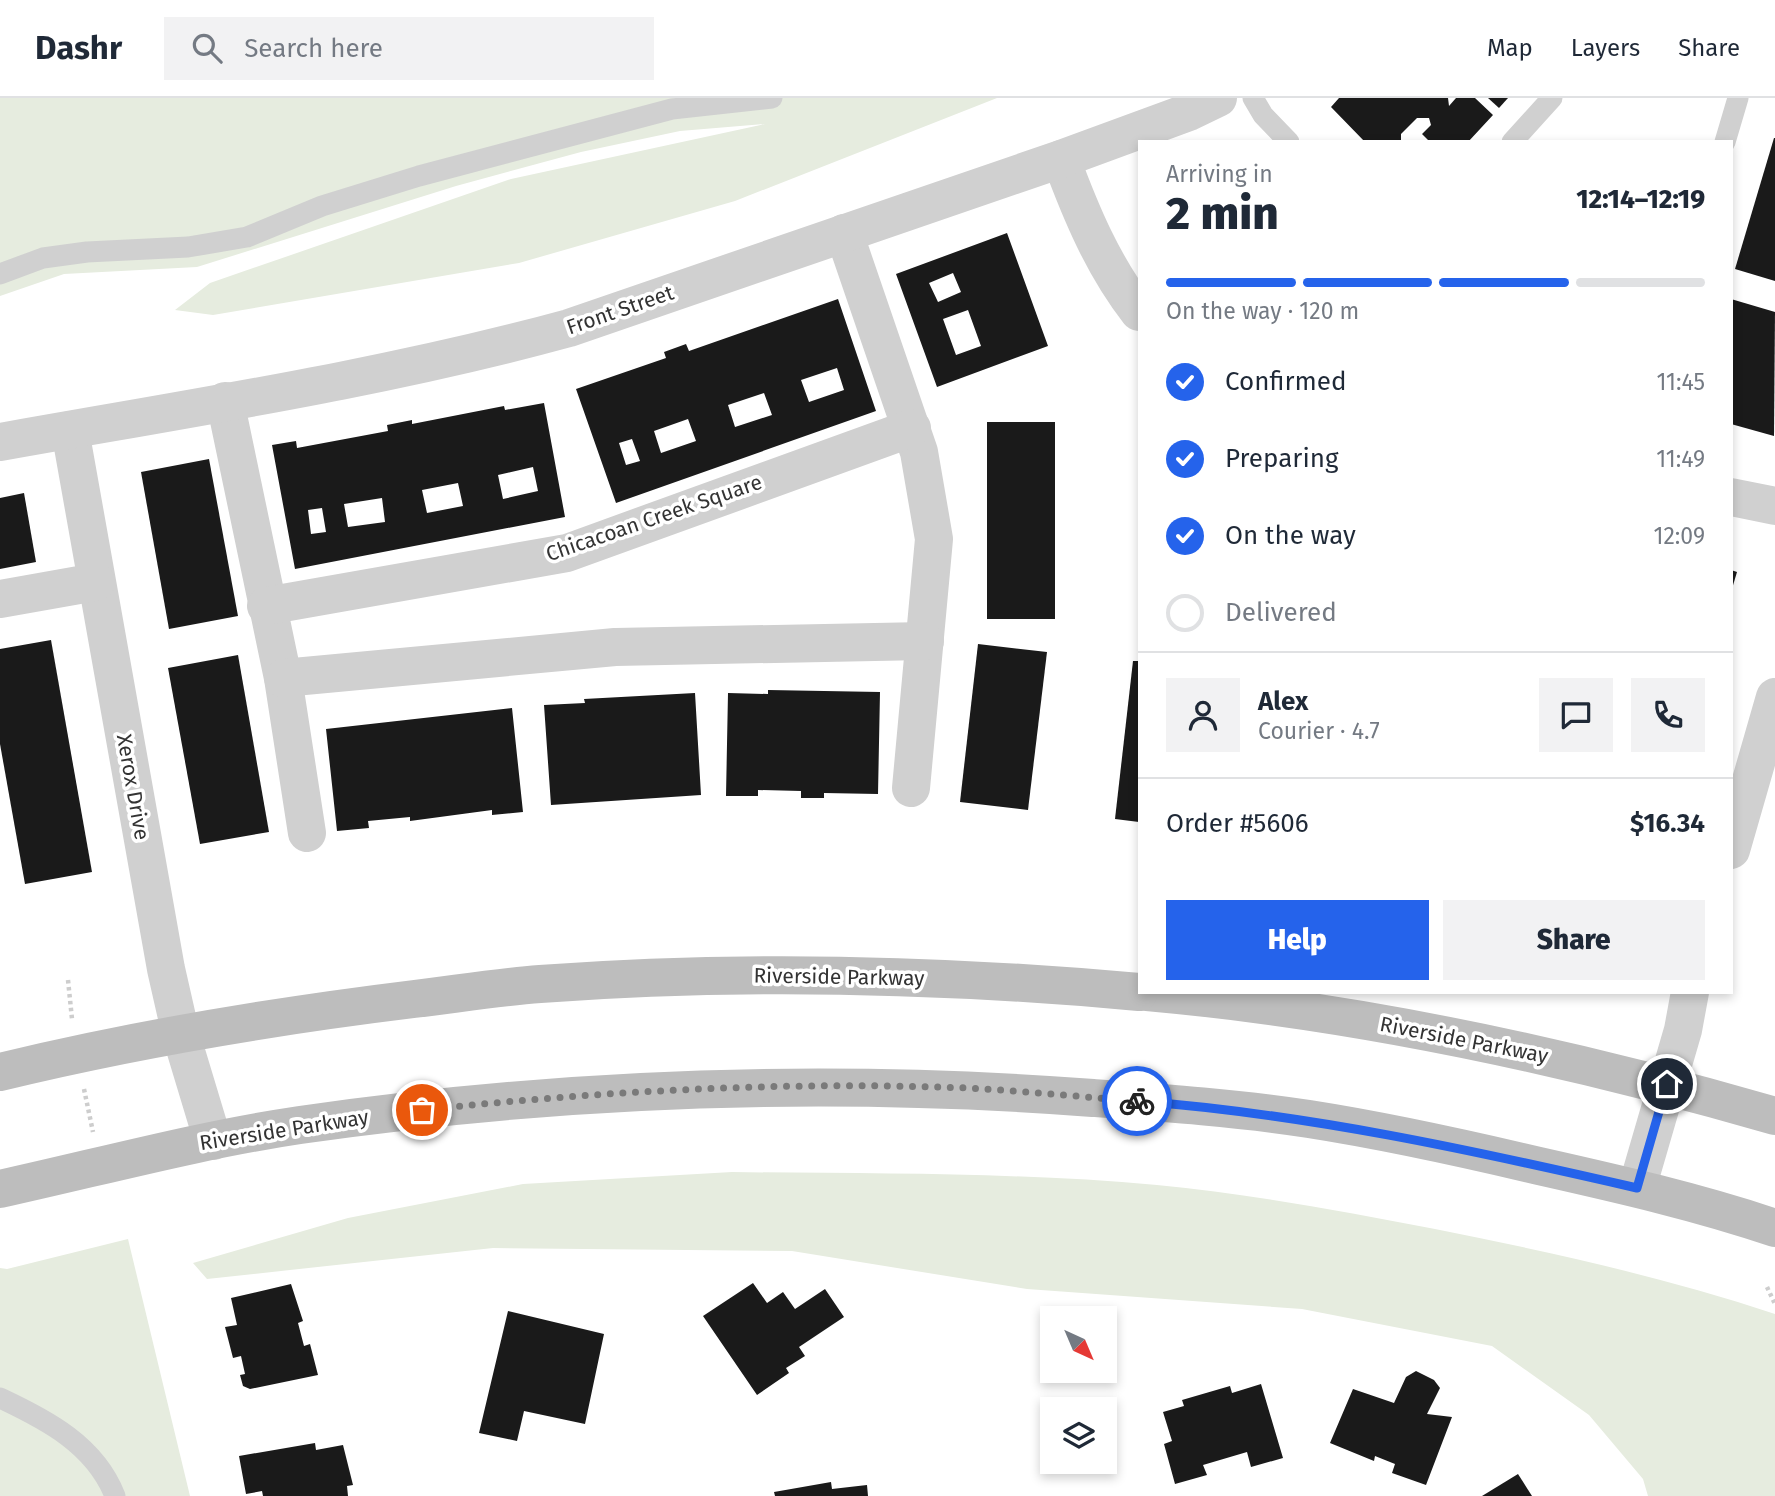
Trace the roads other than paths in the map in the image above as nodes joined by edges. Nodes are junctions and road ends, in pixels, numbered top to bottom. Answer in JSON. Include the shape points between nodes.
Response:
{"nodes":[{"id":1,"x":772,"y":98,"type":"edge"},
{"id":2,"x":1218,"y":98,"type":"edge"},
{"id":3,"x":1253,"y":98,"type":"edge"},
{"id":4,"x":1552,"y":98,"type":"edge"},
{"id":5,"x":1738,"y":98,"type":"edge"},
{"id":6,"x":1287,"y":140,"type":"edge"},
{"id":7,"x":1514,"y":140,"type":"edge"},
{"id":8,"x":1727,"y":140,"type":"edge"},
{"id":9,"x":1061,"y":159,"type":"junction"},
{"id":10,"x":844,"y":233,"type":"junction"},
{"id":11,"x":0,"y":274,"type":"edge"},
{"id":12,"x":1138,"y":311,"type":"edge"},
{"id":13,"x":225,"y":401,"type":"junction"},
{"id":14,"x":912,"y":428,"type":"junction"},
{"id":15,"x":70,"y":430,"type":"junction"},
{"id":16,"x":0,"y":442,"type":"edge"},
{"id":17,"x":1733,"y":498,"type":"edge"},
{"id":18,"x":1775,"y":506,"type":"edge"},
{"id":19,"x":96,"y":582,"type":"junction"},
{"id":20,"x":0,"y":599,"type":"edge"},
{"id":21,"x":266,"y":606,"type":"junction"},
{"id":22,"x":925,"y":641,"type":"junction"},
{"id":23,"x":283,"y":678,"type":"junction"},
{"id":24,"x":1772,"y":717,"type":"edge"},
{"id":25,"x":911,"y":788,"type":"dead end"},
{"id":26,"x":307,"y":833,"type":"dead end"},
{"id":27,"x":1733,"y":844,"type":"edge"},
{"id":28,"x":1138,"y":992,"type":"edge"},
{"id":29,"x":1170,"y":994,"type":"edge"},
{"id":30,"x":1690,"y":994,"type":"edge"},
{"id":31,"x":181,"y":1035,"type":"junction"},
{"id":32,"x":0,"y":1072,"type":"edge"},
{"id":33,"x":1667,"y":1084,"type":"junction"},
{"id":34,"x":1775,"y":1116,"type":"edge"},
{"id":35,"x":213,"y":1140,"type":"junction"},
{"id":36,"x":1637,"y":1188,"type":"junction"},
{"id":37,"x":0,"y":1189,"type":"edge"},
{"id":38,"x":1775,"y":1228,"type":"edge"},
{"id":39,"x":0,"y":1398,"type":"edge"},
{"id":40,"x":115,"y":1496,"type":"edge"}],
"edges":[{"from":1,"to":11,"type":"lane","via":[[672,109],[419,176],[322,206],[247,237],[188,247],[43,258]]},
{"from":2,"to":9,"type":"street","name":"Front Street"},
{"from":3,"to":6,"type":"lane"},
{"from":4,"to":7,"type":"lane"},
{"from":5,"to":8,"type":"lane"},
{"from":9,"to":10,"type":"street","name":"Front Street"},
{"from":9,"to":12,"type":"street","via":[[1091,233]]},
{"from":10,"to":13,"type":"street","name":"Front Street","via":[[509,345]]},
{"from":10,"to":14,"type":"street"},
{"from":13,"to":15,"type":"street","name":"Front Street"},
{"from":13,"to":21,"type":"street"},
{"from":14,"to":21,"type":"street","name":"Chicacoan Creek Square","via":[[567,553]]},
{"from":14,"to":22,"type":"street","via":[[934,539]]},
{"from":15,"to":16,"type":"street","name":"Front Street"},
{"from":15,"to":19,"type":"street","name":"Xerox Drive"},
{"from":17,"to":18,"type":"street"},
{"from":19,"to":20,"type":"street"},
{"from":19,"to":31,"type":"street","name":"Xerox Drive"},
{"from":21,"to":23,"type":"street"},
{"from":22,"to":23,"type":"street","via":[[615,648]]},
{"from":22,"to":25,"type":"street"},
{"from":23,"to":26,"type":"street"},
{"from":24,"to":27,"type":"street"},
{"from":28,"to":31,"type":"main road","name":"Riverside Parkway","via":[[900,977],[592,981],[361,1005]]},
{"from":29,"to":33,"type":"main road","name":"Riverside Parkway","via":[[1374,1023],[1541,1054]]},
{"from":30,"to":33,"type":"street"},
{"from":31,"to":32,"type":"main road","name":"Riverside Parkway"},
{"from":31,"to":35,"type":"street","name":"Xerox Drive"},
{"from":33,"to":34,"type":"main road","name":"Riverside Parkway"},
{"from":33,"to":36,"type":"street"},
{"from":35,"to":36,"type":"main road","name":"Riverside Parkway","via":[[396,1112],[663,1090],[968,1088],[1306,1118]]},
{"from":35,"to":37,"type":"main road","name":"Riverside Parkway"},
{"from":36,"to":38,"type":"main road","name":"Riverside Parkway"},
{"from":39,"to":40,"type":"lane","via":[[79,1444],[106,1474]]}]}
